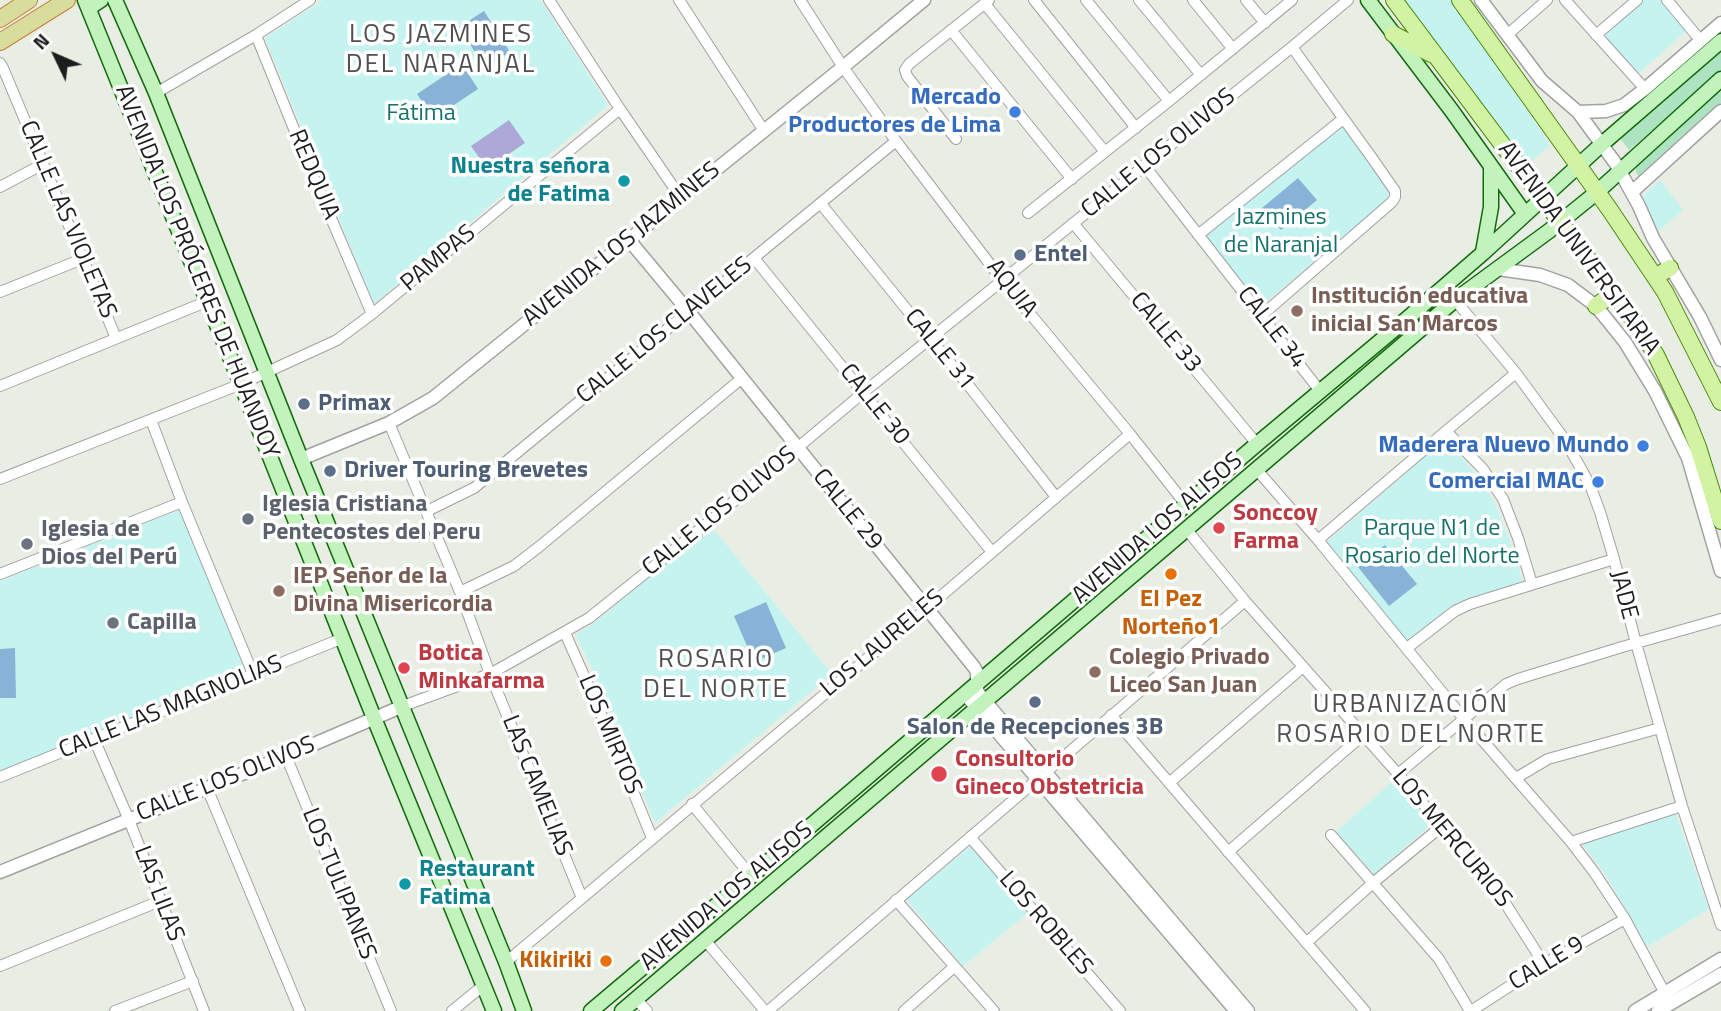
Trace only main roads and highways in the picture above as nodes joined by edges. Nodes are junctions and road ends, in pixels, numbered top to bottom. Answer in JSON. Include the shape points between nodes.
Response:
{"nodes":[{"id":1,"x":29,"y":0,"type":"edge"},
{"id":2,"x":67,"y":0,"type":"edge"},
{"id":3,"x":116,"y":0,"type":"edge"},
{"id":4,"x":1368,"y":0,"type":"edge"},
{"id":5,"x":1394,"y":0,"type":"edge"},
{"id":6,"x":92,"y":3,"type":"edge"},
{"id":7,"x":1465,"y":4,"type":"edge"},
{"id":8,"x":0,"y":19,"type":"edge"},
{"id":9,"x":1393,"y":34,"type":"junction"},
{"id":10,"x":1721,"y":41,"type":"edge"},
{"id":11,"x":0,"y":42,"type":"edge"},
{"id":12,"x":1437,"y":57,"type":"junction"},
{"id":13,"x":1721,"y":79,"type":"edge"},
{"id":14,"x":1491,"y":167,"type":"junction"},
{"id":15,"x":1578,"y":167,"type":"junction"},
{"id":16,"x":1596,"y":192,"type":"junction"},
{"id":17,"x":1542,"y":198,"type":"junction"},
{"id":18,"x":1525,"y":214,"type":"junction"},
{"id":19,"x":1560,"y":223,"type":"junction"},
{"id":20,"x":1483,"y":253,"type":"junction"},
{"id":21,"x":1671,"y":268,"type":"road end"},
{"id":22,"x":1655,"y":277,"type":"junction"},
{"id":23,"x":1614,"y":293,"type":"junction"},
{"id":24,"x":1596,"y":306,"type":"road end"},
{"id":25,"x":1367,"y":352,"type":"junction"},
{"id":26,"x":1379,"y":365,"type":"junction"},
{"id":27,"x":1350,"y":366,"type":"junction"},
{"id":28,"x":1362,"y":380,"type":"junction"},
{"id":29,"x":1721,"y":402,"type":"edge"},
{"id":30,"x":1721,"y":521,"type":"edge"},
{"id":31,"x":801,"y":834,"type":"junction"},
{"id":32,"x":813,"y":849,"type":"junction"},
{"id":33,"x":494,"y":1011,"type":"edge"},
{"id":34,"x":524,"y":1011,"type":"edge"},
{"id":35,"x":590,"y":1011,"type":"edge"},
{"id":36,"x":622,"y":1011,"type":"edge"}],
"edges":[{"from":1,"to":8,"type":"highway"},
{"from":2,"to":11,"type":"highway"},
{"from":3,"to":34,"type":"main road","name":"AVENIDA LOS PRÓCERES DE HUANDOY"},
{"from":4,"to":9,"type":"main road","name":"AVENIDA UNIVERSITARIA"},
{"from":5,"to":12,"type":"main road","name":"AVENIDA UNIVERSITARIA"},
{"from":6,"to":33,"type":"main road","name":"AVENIDA LOS PRÓCERES DE HUANDOY"},
{"from":7,"to":15,"type":"main road","name":"AVENIDA UNIVERSITARIA"},
{"from":9,"to":12,"type":"main road"},
{"from":9,"to":14,"type":"main road","name":"AVENIDA UNIVERSITARIA"},
{"from":10,"to":15,"type":"main road","name":"AVENIDA LOS ALISOS"},
{"from":12,"to":17,"type":"main road","name":"AVENIDA UNIVERSITARIA"},
{"from":13,"to":16,"type":"main road","name":"AVENIDA LOS ALISOS"},
{"from":14,"to":18,"type":"main road","name":"AVENIDA UNIVERSITARIA"},
{"from":14,"to":20,"type":"main road","via":[[1491,207]]},
{"from":15,"to":16,"type":"main road","name":"AVENIDA UNIVERSITARIA"},
{"from":15,"to":17,"type":"main road","name":"AVENIDA LOS ALISOS"},
{"from":16,"to":19,"type":"main road","name":"AVENIDA LOS ALISOS"},
{"from":16,"to":22,"type":"main road","name":"AVENIDA UNIVERSITARIA"},
{"from":17,"to":18,"type":"main road","name":"AVENIDA LOS ALISOS"},
{"from":17,"to":19,"type":"main road","name":"AVENIDA UNIVERSITARIA"},
{"from":18,"to":20,"type":"main road","name":"AVENIDA LOS ALISOS"},
{"from":19,"to":23,"type":"main road","name":"AVENIDA UNIVERSITARIA"},
{"from":19,"to":26,"type":"main road","name":"AVENIDA LOS ALISOS","via":[[1455,300]]},
{"from":20,"to":25,"type":"main road","name":"AVENIDA LOS ALISOS"},
{"from":21,"to":22,"type":"main road"},
{"from":22,"to":29,"type":"main road","name":"AVENIDA UNIVERSITARIA"},
{"from":23,"to":24,"type":"main road"},
{"from":23,"to":30,"type":"main road","name":"AVENIDA UNIVERSITARIA","via":[[1675,391]]},
{"from":25,"to":26,"type":"main road"},
{"from":25,"to":27,"type":"main road","name":"AVENIDA LOS ALISOS"},
{"from":26,"to":28,"type":"main road","name":"AVENIDA LOS ALISOS"},
{"from":27,"to":28,"type":"main road"},
{"from":27,"to":31,"type":"main road","name":"AVENIDA LOS ALISOS"},
{"from":28,"to":32,"type":"main road","name":"AVENIDA LOS ALISOS"},
{"from":31,"to":32,"type":"main road"},
{"from":31,"to":35,"type":"main road","name":"AVENIDA LOS ALISOS"},
{"from":32,"to":36,"type":"main road","name":"AVENIDA LOS ALISOS"}]}
